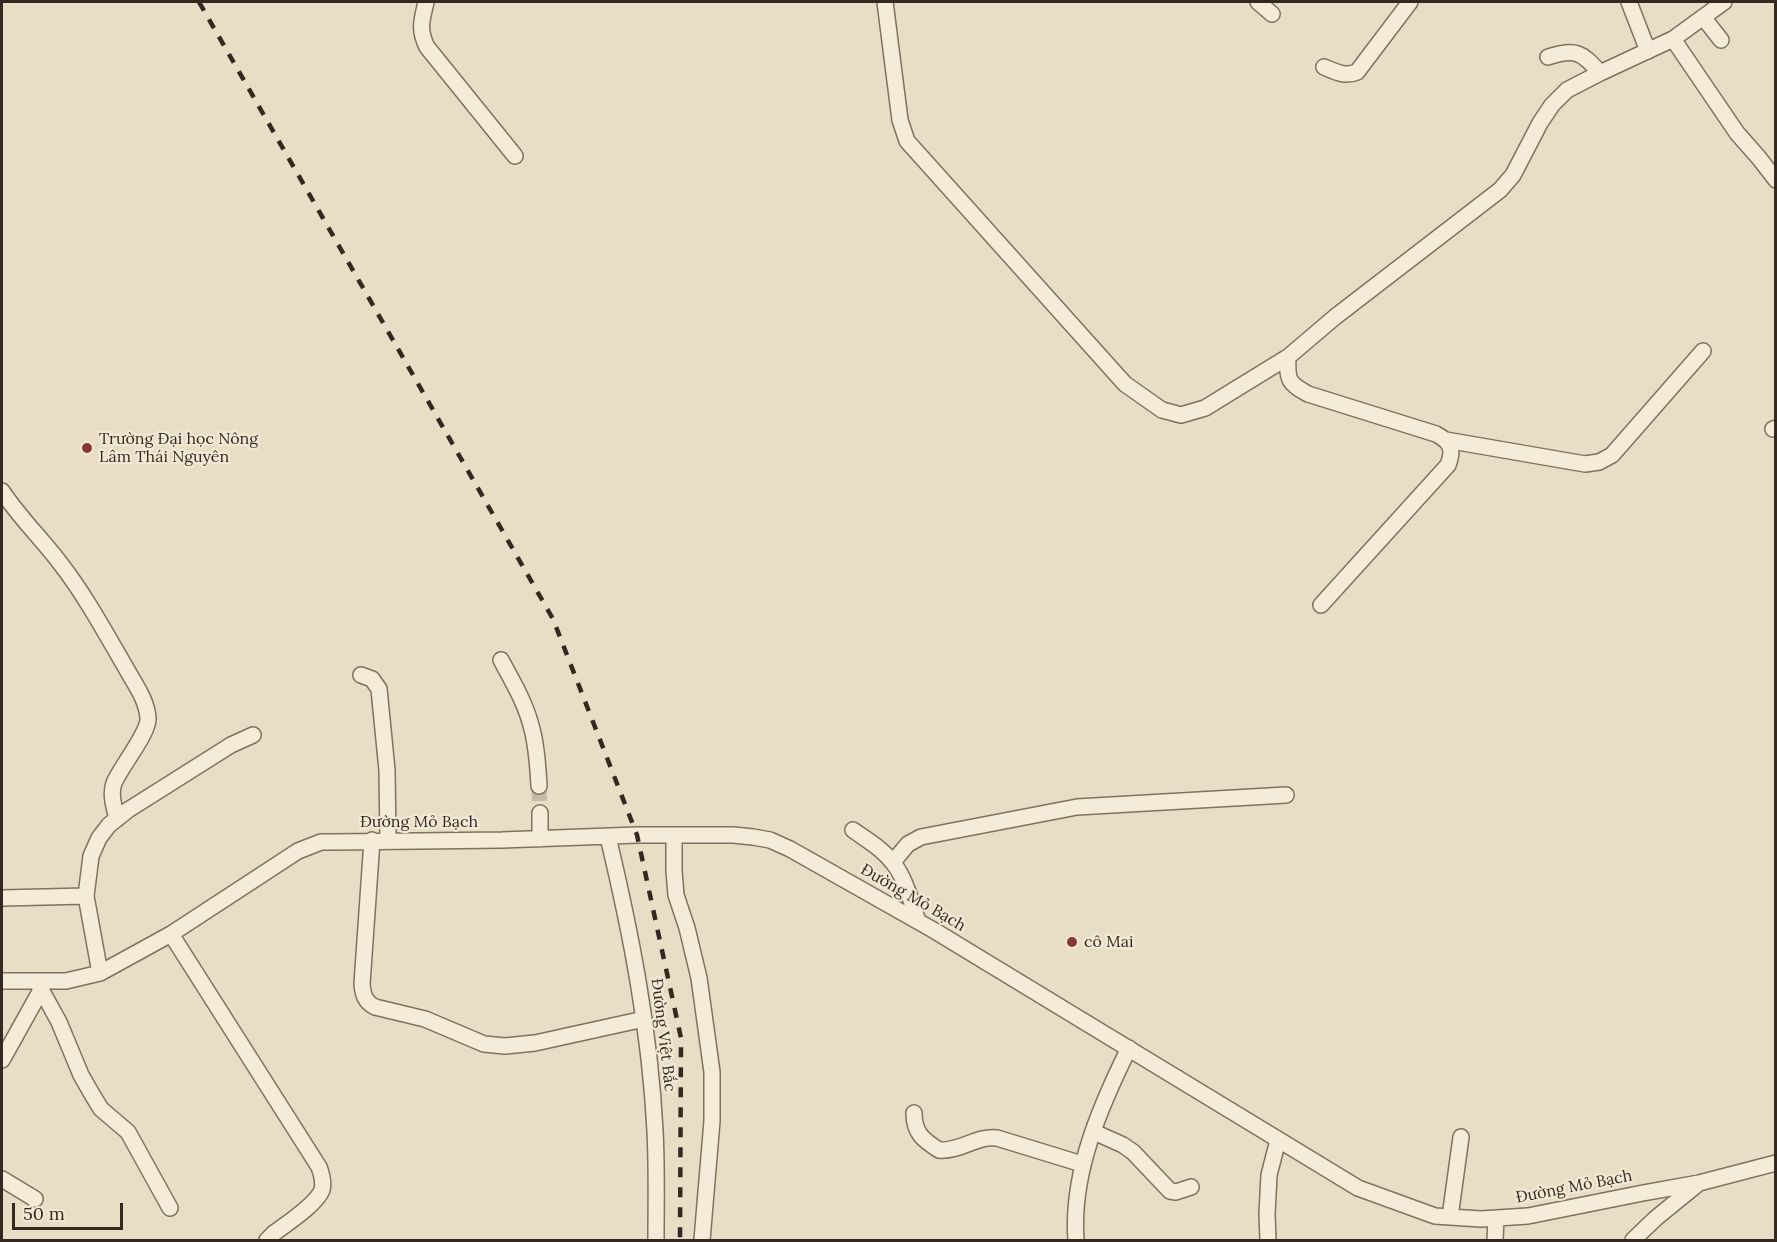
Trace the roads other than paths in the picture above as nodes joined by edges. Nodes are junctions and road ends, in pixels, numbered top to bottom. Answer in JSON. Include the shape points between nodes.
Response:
{"nodes":[{"id":1,"x":426,"y":2,"type":"edge"},
{"id":2,"x":885,"y":2,"type":"edge"},
{"id":3,"x":1258,"y":2,"type":"edge"},
{"id":4,"x":1410,"y":2,"type":"edge"},
{"id":5,"x":1629,"y":2,"type":"edge"},
{"id":6,"x":1724,"y":2,"type":"edge"},
{"id":7,"x":1272,"y":14,"type":"dead end"},
{"id":8,"x":1703,"y":17,"type":"junction"},
{"id":9,"x":1672,"y":39,"type":"junction"},
{"id":10,"x":1721,"y":40,"type":"dead end"},
{"id":11,"x":1648,"y":51,"type":"junction"},
{"id":12,"x":1548,"y":57,"type":"dead end"},
{"id":13,"x":1324,"y":67,"type":"dead end"},
{"id":14,"x":1600,"y":72,"type":"junction"},
{"id":15,"x":515,"y":156,"type":"dead end"},
{"id":16,"x":1776,"y":180,"type":"edge"},
{"id":17,"x":1703,"y":351,"type":"dead end"},
{"id":18,"x":1288,"y":357,"type":"junction"},
{"id":19,"x":1446,"y":440,"type":"junction"},
{"id":20,"x":2,"y":491,"type":"edge"},
{"id":21,"x":1321,"y":606,"type":"dead end"},
{"id":22,"x":501,"y":660,"type":"dead end"},
{"id":23,"x":361,"y":675,"type":"dead end"},
{"id":24,"x":253,"y":735,"type":"dead end"},
{"id":25,"x":540,"y":786,"type":"tunnel mouth"},
{"id":26,"x":1286,"y":795,"type":"dead end"},
{"id":27,"x":540,"y":813,"type":"tunnel mouth"},
{"id":28,"x":117,"y":819,"type":"junction"},
{"id":29,"x":853,"y":830,"type":"dead end"},
{"id":30,"x":674,"y":836,"type":"junction"},
{"id":31,"x":608,"y":837,"type":"junction"},
{"id":32,"x":540,"y":839,"type":"junction"},
{"id":33,"x":372,"y":840,"type":"junction"},
{"id":34,"x":388,"y":840,"type":"junction"},
{"id":35,"x":892,"y":862,"type":"junction"},
{"id":36,"x":86,"y":896,"type":"junction"},
{"id":37,"x":2,"y":898,"type":"edge"},
{"id":38,"x":918,"y":921,"type":"junction"},
{"id":39,"x":171,"y":934,"type":"junction"},
{"id":40,"x":100,"y":973,"type":"junction"},
{"id":41,"x":2,"y":981,"type":"edge"},
{"id":42,"x":40,"y":986,"type":"junction"},
{"id":43,"x":644,"y":1019,"type":"junction"},
{"id":44,"x":1129,"y":1048,"type":"junction"},
{"id":45,"x":2,"y":1060,"type":"edge"},
{"id":46,"x":914,"y":1113,"type":"dead end"},
{"id":47,"x":1094,"y":1131,"type":"junction"},
{"id":48,"x":1461,"y":1137,"type":"dead end"},
{"id":49,"x":1278,"y":1140,"type":"junction"},
{"id":50,"x":1776,"y":1163,"type":"edge"},
{"id":51,"x":1082,"y":1164,"type":"junction"},
{"id":52,"x":2,"y":1179,"type":"edge"},
{"id":53,"x":1699,"y":1183,"type":"junction"},
{"id":54,"x":1191,"y":1187,"type":"dead end"},
{"id":55,"x":35,"y":1199,"type":"dead end"},
{"id":56,"x":170,"y":1208,"type":"dead end"},
{"id":57,"x":1450,"y":1217,"type":"junction"},
{"id":58,"x":1496,"y":1218,"type":"junction"},
{"id":59,"x":267,"y":1240,"type":"edge"},
{"id":60,"x":656,"y":1240,"type":"edge"},
{"id":61,"x":702,"y":1240,"type":"edge"},
{"id":62,"x":1076,"y":1240,"type":"edge"},
{"id":63,"x":1268,"y":1240,"type":"edge"},
{"id":64,"x":1495,"y":1240,"type":"edge"},
{"id":65,"x":1633,"y":1240,"type":"edge"}],
"edges":[{"from":1,"to":15,"type":"street","via":[[421,35],[427,47]]},
{"from":2,"to":18,"type":"street","via":[[900,120],[907,141],[1125,384],[1162,410],[1181,415],[1205,408]]},
{"from":3,"to":7,"type":"street"},
{"from":4,"to":13,"type":"street","via":[[1357,72],[1341,74]]},
{"from":5,"to":11,"type":"street"},
{"from":6,"to":8,"type":"street"},
{"from":8,"to":9,"type":"street"},
{"from":8,"to":10,"type":"street"},
{"from":9,"to":11,"type":"street"},
{"from":9,"to":16,"type":"street","via":[[1737,134]]},
{"from":11,"to":14,"type":"street"},
{"from":12,"to":14,"type":"street","via":[[1577,52]]},
{"from":14,"to":18,"type":"street","via":[[1567,90],[1552,105],[1513,175],[1500,190]]},
{"from":17,"to":19,"type":"street","via":[[1612,455],[1599,462],[1585,464]]},
{"from":18,"to":19,"type":"street","via":[[1287,375],[1294,387]]},
{"from":19,"to":21,"type":"street","via":[[1451,448],[1448,465]]},
{"from":20,"to":28,"type":"street","via":[[80,592],[147,710],[148,723],[114,783],[112,797]]},
{"from":22,"to":25,"type":"street","via":[[532,727]]},
{"from":23,"to":34,"type":"street","via":[[379,689],[387,770]]},
{"from":24,"to":28,"type":"street"},
{"from":26,"to":35,"type":"street","via":[[1077,807],[921,837],[908,844]]},
{"from":27,"to":32,"type":"street"},
{"from":28,"to":36,"type":"street","via":[[99,838],[91,856]]},
{"from":29,"to":35,"type":"street"},
{"from":30,"to":31,"type":"street","name":"Đường Mỏ Bạch"},
{"from":30,"to":38,"type":"street","name":"Đường Mỏ Bạch","via":[[733,835],[770,840]]},
{"from":30,"to":61,"type":"street","via":[[676,895],[699,978],[712,1072]]},
{"from":31,"to":32,"type":"street","name":"Đường Mỏ Bạch"},
{"from":31,"to":43,"type":"street","name":"Đường Việt Bắc","via":[[634,951]]},
{"from":32,"to":34,"type":"street","name":"Đường Mỏ Bạch"},
{"from":33,"to":34,"type":"street","name":"Đường Mỏ Bạch"},
{"from":33,"to":39,"type":"street","name":"Đường Mỏ Bạch","via":[[310,845]]},
{"from":33,"to":43,"type":"street","via":[[362,984],[369,1004],[425,1019],[484,1044],[505,1046]]},
{"from":35,"to":38,"type":"street"},
{"from":36,"to":37,"type":"street"},
{"from":36,"to":40,"type":"street"},
{"from":38,"to":44,"type":"street","name":"Đường Mỏ Bạch"},
{"from":39,"to":40,"type":"street","name":"Đường Mỏ Bạch"},
{"from":39,"to":59,"type":"street","via":[[323,1176],[318,1198]]},
{"from":40,"to":42,"type":"street","name":"Đường Mỏ Bạch"},
{"from":41,"to":42,"type":"street","name":"Đường Mỏ Bạch"},
{"from":42,"to":45,"type":"street"},
{"from":42,"to":56,"type":"street","via":[[93,1096],[101,1109],[128,1132]]},
{"from":43,"to":60,"type":"street","name":"Đường Việt Bắc","via":[[656,1131]]},
{"from":44,"to":47,"type":"street"},
{"from":44,"to":49,"type":"street","name":"Đường Mỏ Bạch"},
{"from":46,"to":51,"type":"street","via":[[917,1132],[939,1150],[953,1150],[989,1137]]},
{"from":47,"to":51,"type":"street"},
{"from":47,"to":54,"type":"street","via":[[1133,1152],[1170,1191]]},
{"from":48,"to":57,"type":"street"},
{"from":49,"to":57,"type":"street","name":"Đường Mỏ Bạch","via":[[1358,1188],[1435,1216]]},
{"from":49,"to":63,"type":"street","via":[[1269,1175]]},
{"from":50,"to":53,"type":"street","name":"Đường Mỏ Bạch"},
{"from":51,"to":62,"type":"street","via":[[1074,1222]]},
{"from":52,"to":55,"type":"street"},
{"from":53,"to":58,"type":"street","name":"Đường Mỏ Bạch","via":[[1528,1216]]},
{"from":53,"to":65,"type":"street"},
{"from":57,"to":58,"type":"street","name":"Đường Mỏ Bạch"},
{"from":58,"to":64,"type":"street"}]}
